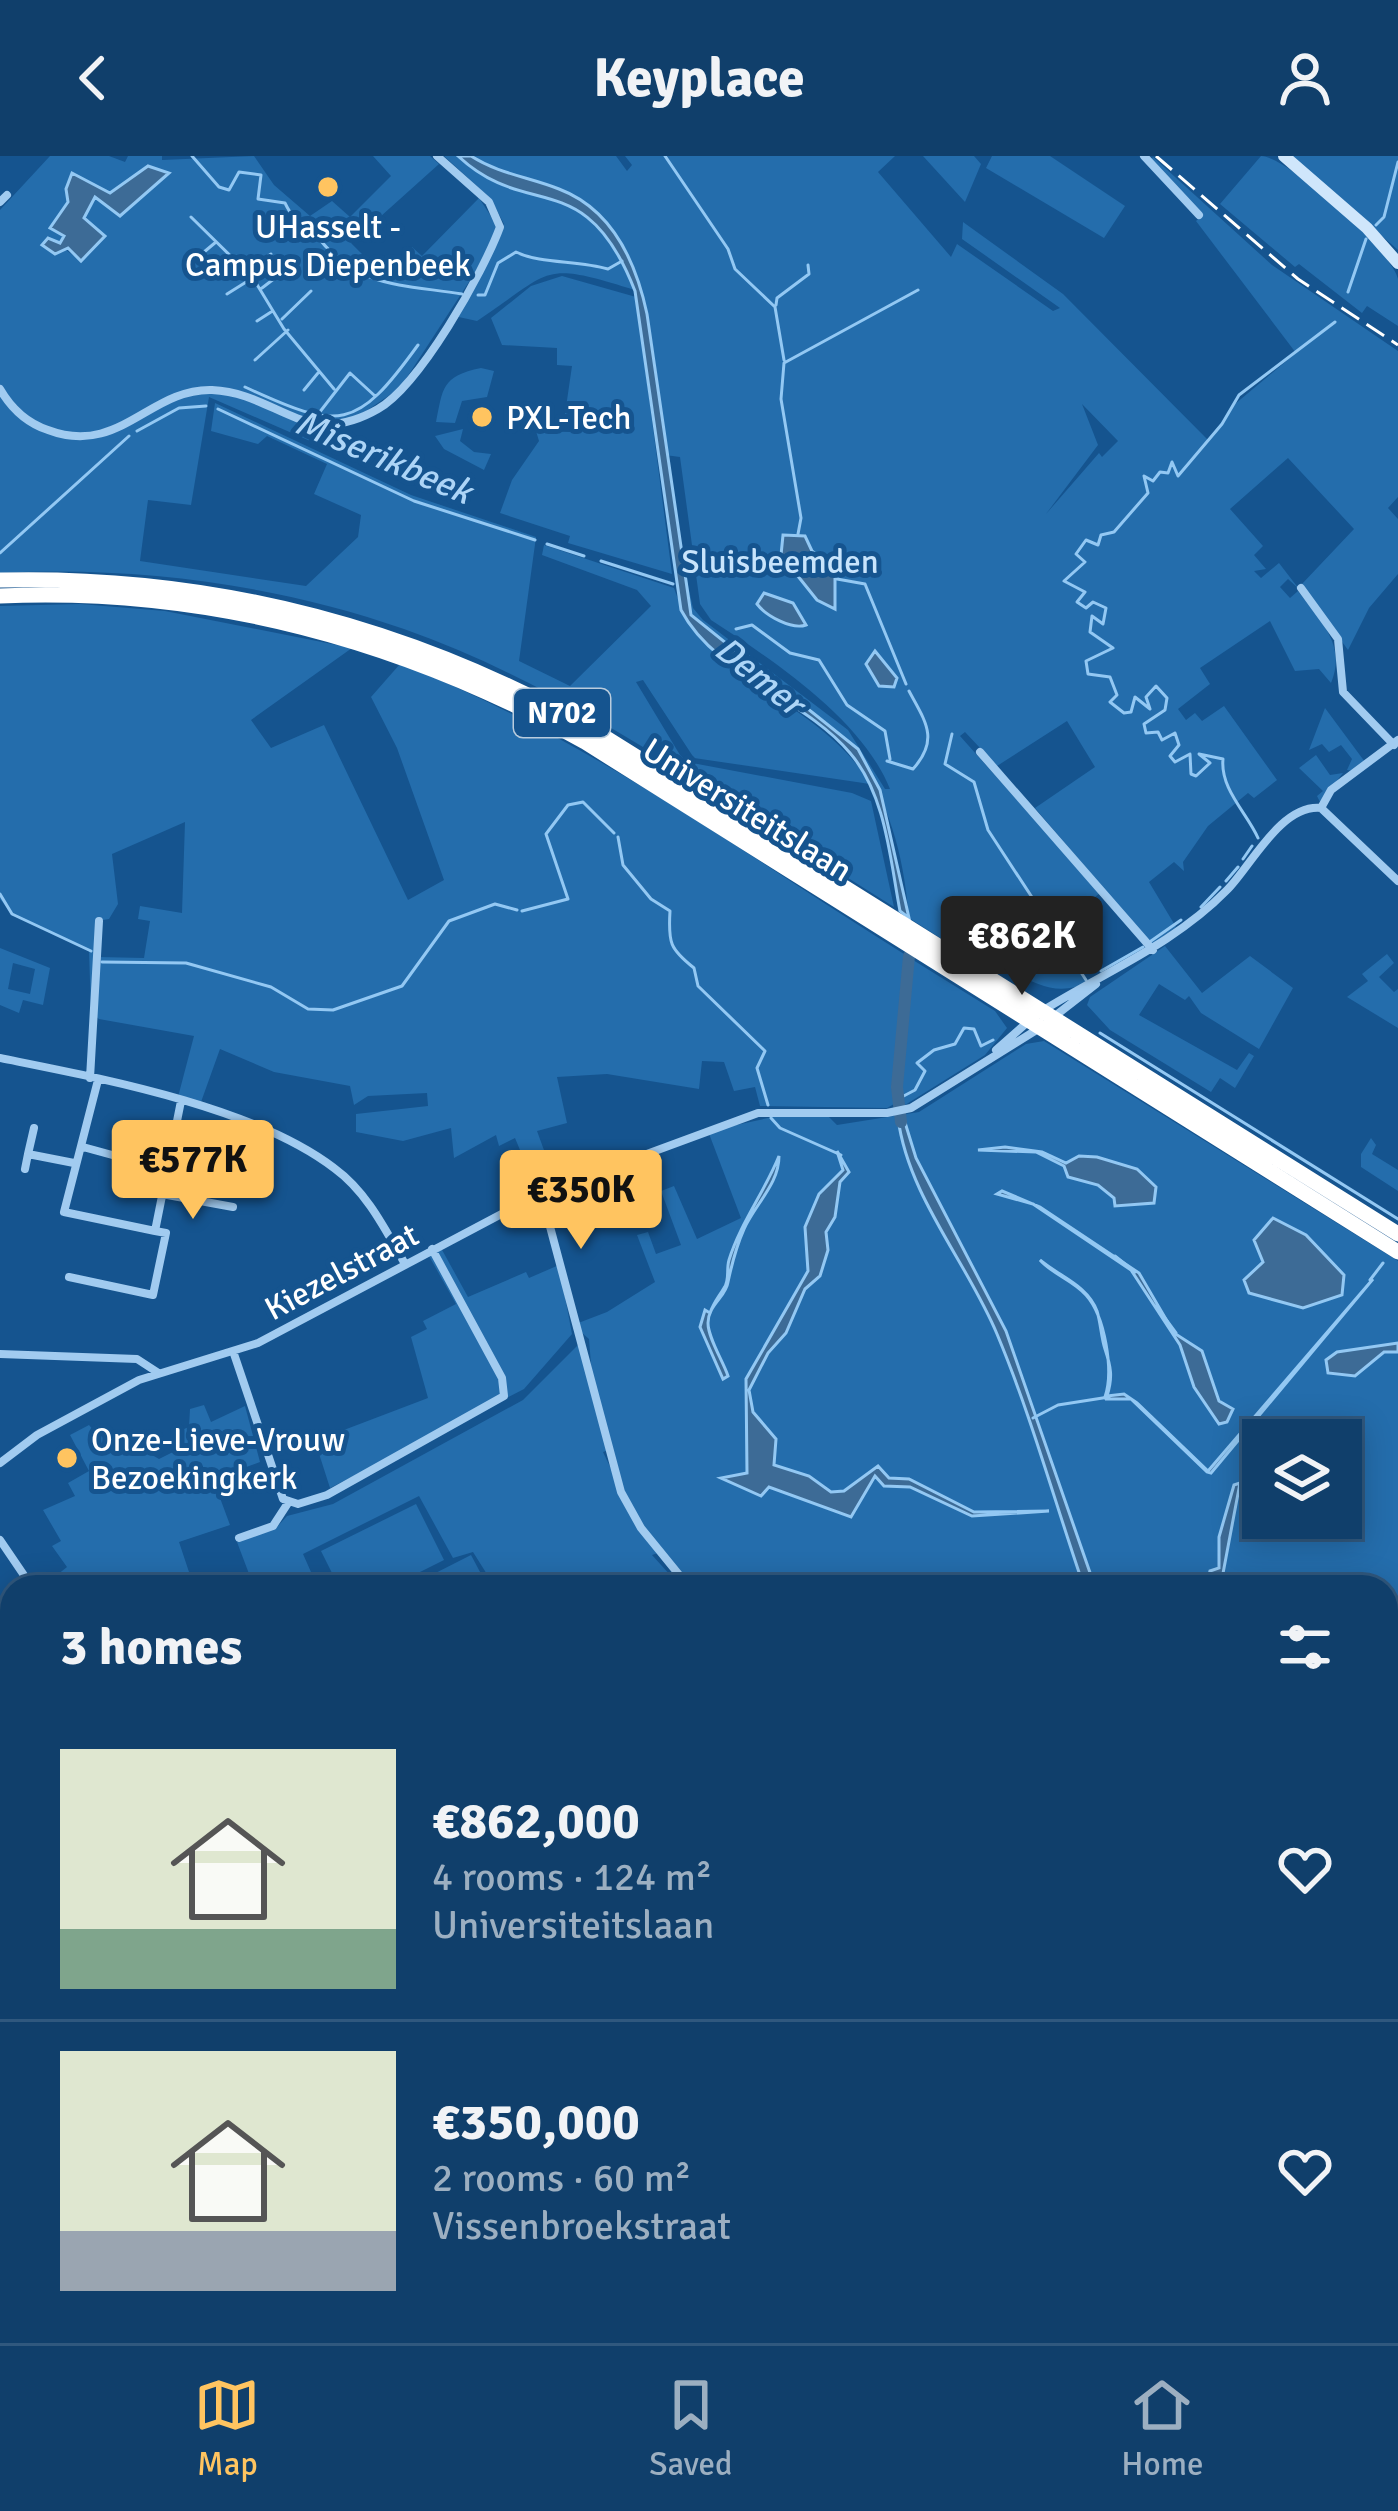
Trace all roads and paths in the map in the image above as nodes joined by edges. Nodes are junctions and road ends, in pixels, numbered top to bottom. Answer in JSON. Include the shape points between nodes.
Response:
{"nodes":[{"id":1,"x":437,"y":156,"type":"edge"},
{"id":2,"x":1144,"y":156,"type":"edge"},
{"id":3,"x":1284,"y":156,"type":"edge"},
{"id":4,"x":1198,"y":215,"type":"dead end"},
{"id":5,"x":1398,"y":263,"type":"edge"},
{"id":6,"x":0,"y":389,"type":"edge"},
{"id":7,"x":0,"y":580,"type":"edge"},
{"id":8,"x":1301,"y":588,"type":"dead end"},
{"id":9,"x":0,"y":596,"type":"edge"},
{"id":10,"x":396,"y":646,"type":"junction"},
{"id":11,"x":1396,"y":742,"type":"edge"},
{"id":12,"x":980,"y":752,"type":"dead end"},
{"id":13,"x":1321,"y":808,"type":"junction"},
{"id":14,"x":1398,"y":881,"type":"edge"},
{"id":15,"x":99,"y":921,"type":"dead end"},
{"id":16,"x":1153,"y":950,"type":"junction"},
{"id":17,"x":1041,"y":1019,"type":"junction"},
{"id":18,"x":0,"y":1058,"type":"edge"},
{"id":19,"x":94,"y":1079,"type":"junction"},
{"id":20,"x":181,"y":1101,"type":"junction"},
{"id":21,"x":34,"y":1128,"type":"dead end"},
{"id":22,"x":83,"y":1147,"type":"junction"},
{"id":23,"x":28,"y":1154,"type":"junction"},
{"id":24,"x":74,"y":1163,"type":"junction"},
{"id":25,"x":25,"y":1169,"type":"dead end"},
{"id":26,"x":167,"y":1170,"type":"junction"},
{"id":27,"x":541,"y":1192,"type":"junction"},
{"id":28,"x":162,"y":1194,"type":"junction"},
{"id":29,"x":232,"y":1208,"type":"dead end"},
{"id":30,"x":155,"y":1231,"type":"junction"},
{"id":31,"x":1398,"y":1234,"type":"edge"},
{"id":32,"x":432,"y":1250,"type":"junction"},
{"id":33,"x":1398,"y":1252,"type":"edge"},
{"id":34,"x":405,"y":1264,"type":"junction"},
{"id":35,"x":68,"y":1277,"type":"dead end"},
{"id":36,"x":233,"y":1351,"type":"junction"},
{"id":37,"x":0,"y":1354,"type":"edge"},
{"id":38,"x":157,"y":1372,"type":"junction"},
{"id":39,"x":0,"y":1463,"type":"edge"},
{"id":40,"x":288,"y":1503,"type":"junction"},
{"id":41,"x":239,"y":1538,"type":"dead end"},
{"id":42,"x":0,"y":1540,"type":"edge"},
{"id":43,"x":24,"y":1575,"type":"edge"},
{"id":44,"x":679,"y":1575,"type":"edge"}],
"edges":[{"from":1,"to":6,"type":"street","via":[[490,202],[500,227],[390,402],[343,424],[295,420],[235,393],[201,390],[131,424],[81,437],[39,427]]},
{"from":2,"to":4,"type":"street"},
{"from":3,"to":5,"type":"main road"},
{"from":7,"to":10,"type":"highway","name":"Universiteitslaan","number":"N702","via":[[207,591],[312,613]]},
{"from":8,"to":11,"type":"street","name":"Kiezelstraat","via":[[1338,639],[1343,692]]},
{"from":9,"to":10,"type":"highway","name":"Universiteitslaan","number":"N702","via":[[205,606]]},
{"from":10,"to":17,"type":"highway","name":"Universiteitslaan","number":"N702","via":[[536,714]]},
{"from":11,"to":13,"type":"street","name":"Kiezelstraat","via":[[1331,790]]},
{"from":12,"to":16,"type":"street"},
{"from":13,"to":14,"type":"street"},
{"from":13,"to":16,"type":"street","name":"Kiezelstraat","via":[[1290,820],[1227,890]]},
{"from":15,"to":19,"type":"street"},
{"from":16,"to":17,"type":"street","name":"Kiezelstraat"},
{"from":17,"to":27,"type":"street","name":"Kiezelstraat","via":[[908,1108],[758,1113]]},
{"from":17,"to":31,"type":"highway","name":"Universiteitslaan","number":"N702"},
{"from":17,"to":33,"type":"highway","name":"Universiteitslaan","number":"N702"},
{"from":18,"to":19,"type":"street"},
{"from":19,"to":20,"type":"street"},
{"from":19,"to":22,"type":"street"},
{"from":20,"to":26,"type":"street"},
{"from":20,"to":34,"type":"street","via":[[295,1144],[337,1170],[378,1216]]},
{"from":21,"to":23,"type":"street"},
{"from":22,"to":24,"type":"street"},
{"from":22,"to":26,"type":"street"},
{"from":23,"to":24,"type":"street"},
{"from":23,"to":25,"type":"street"},
{"from":24,"to":30,"type":"street","via":[[64,1212]]},
{"from":26,"to":28,"type":"street"},
{"from":27,"to":32,"type":"street","name":"Kiezelstraat"},
{"from":27,"to":44,"type":"street","via":[[621,1492]]},
{"from":28,"to":29,"type":"street"},
{"from":28,"to":30,"type":"street"},
{"from":30,"to":35,"type":"street","via":[[166,1233],[153,1295]]},
{"from":32,"to":34,"type":"street","name":"Kiezelstraat"},
{"from":32,"to":40,"type":"street","via":[[502,1378],[504,1396],[327,1495]]},
{"from":34,"to":36,"type":"street","name":"Kiezelstraat"},
{"from":36,"to":38,"type":"street","name":"Kiezelstraat"},
{"from":36,"to":40,"type":"street"},
{"from":37,"to":38,"type":"street","via":[[137,1359]]},
{"from":38,"to":39,"type":"street","name":"Kiezelstraat"},
{"from":40,"to":41,"type":"street","via":[[273,1526]]},
{"from":42,"to":43,"type":"street"}]}
